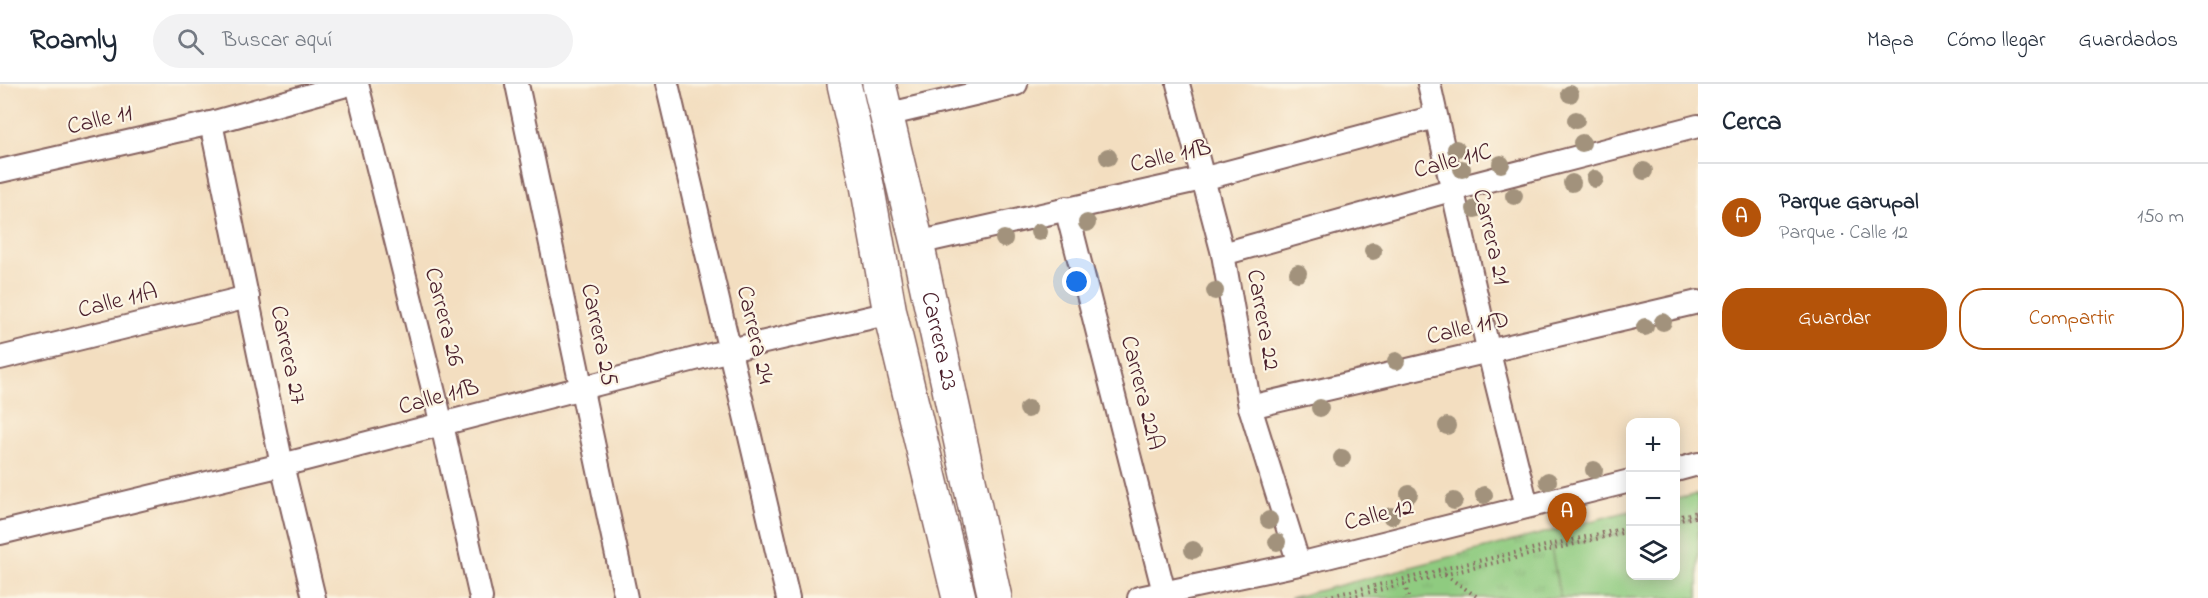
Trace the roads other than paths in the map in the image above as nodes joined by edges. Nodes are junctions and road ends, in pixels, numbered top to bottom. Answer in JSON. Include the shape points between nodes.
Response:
{"nodes":[{"id":1,"x":350,"y":84,"type":"edge"},
{"id":2,"x":357,"y":84,"type":"edge"},
{"id":3,"x":517,"y":84,"type":"edge"},
{"id":4,"x":667,"y":84,"type":"edge"},
{"id":5,"x":844,"y":84,"type":"edge"},
{"id":6,"x":1016,"y":84,"type":"edge"},
{"id":7,"x":1178,"y":84,"type":"edge"},
{"id":8,"x":1428,"y":84,"type":"edge"},
{"id":9,"x":883,"y":99,"type":"edge"},
{"id":10,"x":1435,"y":117,"type":"junction"},
{"id":11,"x":211,"y":123,"type":"junction"},
{"id":12,"x":1698,"y":126,"type":"edge"},
{"id":13,"x":0,"y":171,"type":"edge"},
{"id":14,"x":1202,"y":179,"type":"junction"},
{"id":15,"x":1451,"y":190,"type":"junction"},
{"id":16,"x":1066,"y":208,"type":"junction"},
{"id":17,"x":917,"y":243,"type":"junction"},
{"id":18,"x":1223,"y":254,"type":"junction"},
{"id":19,"x":248,"y":297,"type":"junction"},
{"id":20,"x":1698,"y":302,"type":"edge"},
{"id":21,"x":891,"y":313,"type":"junction"},
{"id":22,"x":730,"y":350,"type":"junction"},
{"id":23,"x":1489,"y":353,"type":"junction"},
{"id":24,"x":0,"y":358,"type":"edge"},
{"id":25,"x":581,"y":388,"type":"junction"},
{"id":26,"x":1250,"y":407,"type":"junction"},
{"id":27,"x":442,"y":425,"type":"junction"},
{"id":28,"x":1698,"y":464,"type":"edge"},
{"id":29,"x":282,"y":465,"type":"junction"},
{"id":30,"x":1680,"y":469,"type":"edge"},
{"id":31,"x":1626,"y":482,"type":"edge"},
{"id":32,"x":1527,"y":506,"type":"junction"},
{"id":33,"x":0,"y":533,"type":"edge"},
{"id":34,"x":1299,"y":564,"type":"junction"},
{"id":35,"x":1164,"y":592,"type":"junction"},
{"id":36,"x":314,"y":598,"type":"edge"},
{"id":37,"x":481,"y":598,"type":"edge"},
{"id":38,"x":626,"y":598,"type":"edge"},
{"id":39,"x":788,"y":598,"type":"edge"},
{"id":40,"x":959,"y":598,"type":"edge"},
{"id":41,"x":995,"y":598,"type":"edge"},
{"id":42,"x":1139,"y":598,"type":"edge"}],
"edges":[{"from":1,"to":11,"type":"street","name":"Calle 11"},
{"from":2,"to":27,"type":"street","name":"Carrera 26"},
{"from":3,"to":25,"type":"street","name":"Carrera 25"},
{"from":4,"to":22,"type":"street","name":"Carrera 24"},
{"from":5,"to":21,"type":"main road","name":"Carrera 23"},
{"from":6,"to":9,"type":"street"},
{"from":7,"to":14,"type":"street","name":"Carrera 22"},
{"from":8,"to":10,"type":"street","name":"Carrera 21"},
{"from":9,"to":17,"type":"main road","name":"Carrera 23"},
{"from":10,"to":14,"type":"street","name":"Calle 11B"},
{"from":10,"to":15,"type":"street","name":"Carrera 21"},
{"from":11,"to":13,"type":"street","name":"Calle 11"},
{"from":11,"to":19,"type":"street","name":"Carrera 27"},
{"from":12,"to":15,"type":"street","name":"Calle 11C"},
{"from":14,"to":16,"type":"street","name":"Calle 11B"},
{"from":14,"to":18,"type":"street","name":"Carrera 22"},
{"from":15,"to":18,"type":"street","name":"Calle 11C"},
{"from":15,"to":23,"type":"street","name":"Carrera 21"},
{"from":16,"to":17,"type":"street","name":"Calle 11B"},
{"from":16,"to":35,"type":"street","name":"Carrera 22A"},
{"from":17,"to":41,"type":"main road","name":"Carrera 23"},
{"from":18,"to":26,"type":"street","name":"Carrera 22"},
{"from":19,"to":24,"type":"street","name":"Calle 11A"},
{"from":19,"to":29,"type":"street","name":"Carrera 27"},
{"from":20,"to":23,"type":"street","name":"Calle 11D"},
{"from":21,"to":22,"type":"street","name":"Calle 11B"},
{"from":21,"to":40,"type":"main road","name":"Carrera 23"},
{"from":22,"to":25,"type":"street","name":"Calle 11B"},
{"from":22,"to":39,"type":"street","name":"Carrera 24"},
{"from":23,"to":26,"type":"street","name":"Calle 11D"},
{"from":23,"to":32,"type":"street","name":"Carrera 21"},
{"from":25,"to":27,"type":"street","name":"Calle 11B"},
{"from":25,"to":38,"type":"street","name":"Carrera 25"},
{"from":26,"to":34,"type":"street","name":"Carrera 22"},
{"from":27,"to":29,"type":"street","name":"Calle 11B"},
{"from":27,"to":37,"type":"street","name":"Carrera 26"},
{"from":28,"to":30,"type":"street"},
{"from":29,"to":33,"type":"street","name":"Calle 11B"},
{"from":29,"to":36,"type":"street","name":"Carrera 27"},
{"from":31,"to":32,"type":"street","name":"Calle 12"},
{"from":32,"to":34,"type":"street","name":"Calle 12"},
{"from":34,"to":35,"type":"street","name":"Calle 12"},
{"from":35,"to":42,"type":"street","name":"Calle 12"}]}
